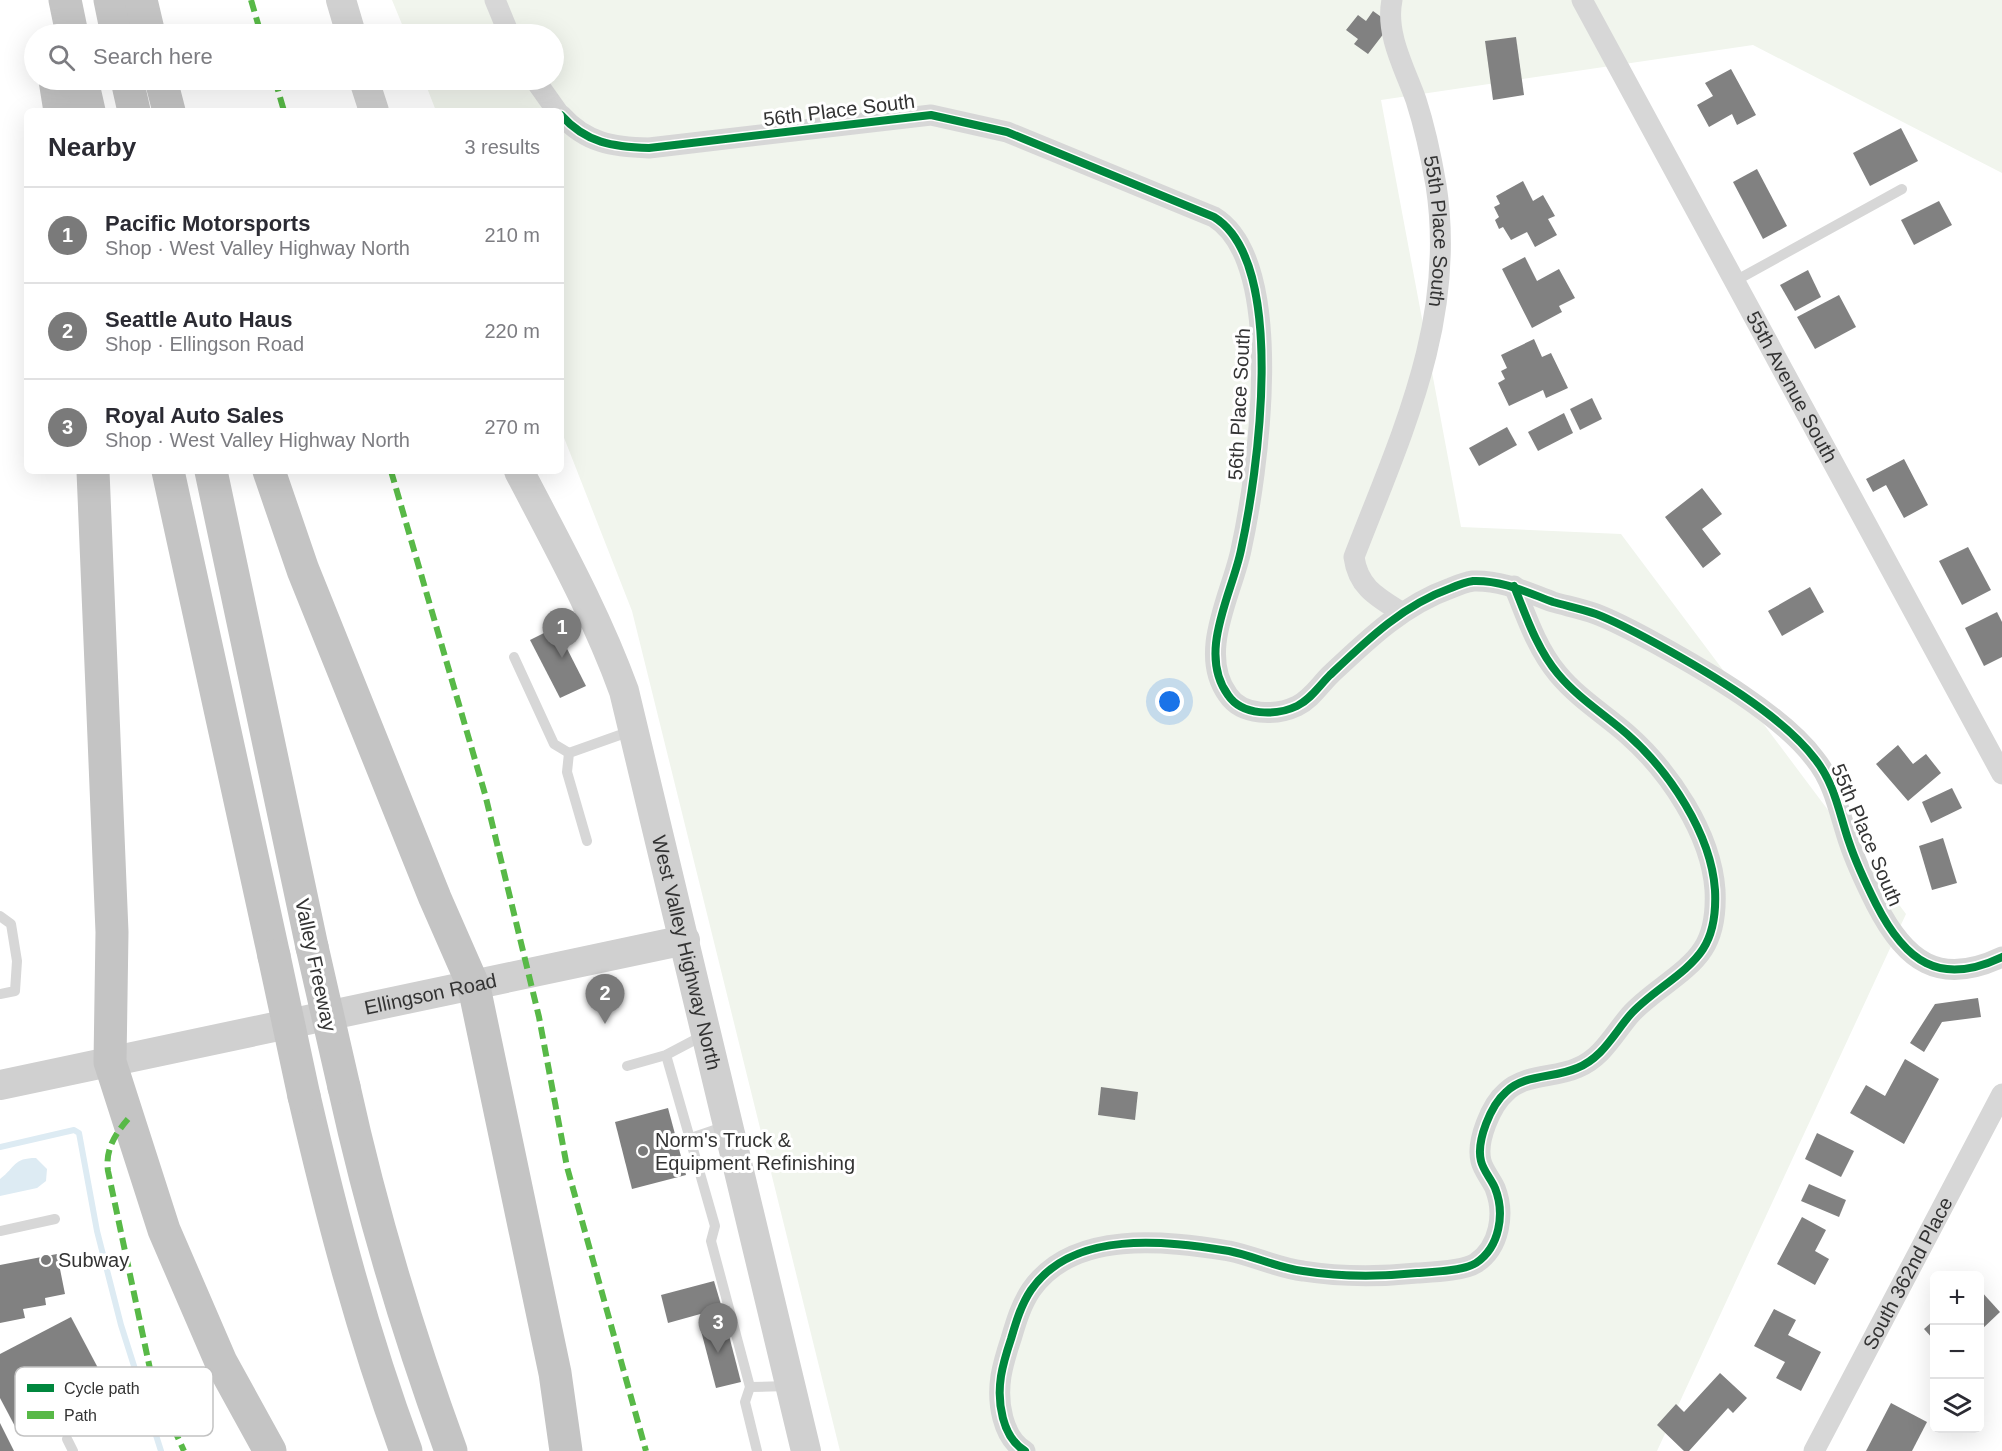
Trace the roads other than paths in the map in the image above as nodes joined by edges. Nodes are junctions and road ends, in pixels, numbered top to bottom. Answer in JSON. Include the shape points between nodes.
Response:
{"nodes":[{"id":1,"x":43,"y":0,"type":"edge"},
{"id":2,"x":65,"y":0,"type":"edge"},
{"id":3,"x":110,"y":0,"type":"edge"},
{"id":4,"x":141,"y":0,"type":"edge"},
{"id":5,"x":341,"y":0,"type":"edge"},
{"id":6,"x":495,"y":0,"type":"edge"},
{"id":7,"x":1392,"y":0,"type":"edge"},
{"id":8,"x":1582,"y":0,"type":"edge"},
{"id":9,"x":47,"y":24,"type":"edge"},
{"id":10,"x":70,"y":24,"type":"edge"},
{"id":11,"x":115,"y":24,"type":"edge"},
{"id":12,"x":147,"y":24,"type":"edge"},
{"id":13,"x":348,"y":24,"type":"edge"},
{"id":14,"x":505,"y":24,"type":"edge"},
{"id":15,"x":57,"y":90,"type":"edge"},
{"id":16,"x":84,"y":90,"type":"edge"},
{"id":17,"x":129,"y":90,"type":"edge"},
{"id":18,"x":164,"y":90,"type":"edge"},
{"id":19,"x":367,"y":90,"type":"edge"},
{"id":20,"x":542,"y":90,"type":"edge"},
{"id":21,"x":60,"y":108,"type":"edge"},
{"id":22,"x":88,"y":108,"type":"edge"},
{"id":23,"x":133,"y":108,"type":"edge"},
{"id":24,"x":168,"y":108,"type":"edge"},
{"id":25,"x":373,"y":108,"type":"edge"},
{"id":26,"x":555,"y":108,"type":"edge"},
{"id":27,"x":564,"y":118,"type":"edge"},
{"id":28,"x":1902,"y":189,"type":"dead end"},
{"id":29,"x":1735,"y":281,"type":"junction"},
{"id":30,"x":93,"y":474,"type":"edge"},
{"id":31,"x":169,"y":474,"type":"edge"},
{"id":32,"x":212,"y":474,"type":"edge"},
{"id":33,"x":270,"y":474,"type":"edge"},
{"id":34,"x":521,"y":474,"type":"edge"},
{"id":35,"x":1514,"y":586,"type":"junction"},
{"id":36,"x":1401,"y":612,"type":"junction"},
{"id":37,"x":514,"y":657,"type":"dead end"},
{"id":38,"x":634,"y":729,"type":"junction"},
{"id":39,"x":569,"y":753,"type":"junction"},
{"id":40,"x":2002,"y":774,"type":"edge"},
{"id":41,"x":586,"y":842,"type":"dead end"},
{"id":42,"x":0,"y":916,"type":"edge"},
{"id":43,"x":685,"y":940,"type":"junction"},
{"id":44,"x":2002,"y":957,"type":"edge"},
{"id":45,"x":474,"y":987,"type":"junction"},
{"id":46,"x":0,"y":994,"type":"edge"},
{"id":47,"x":707,"y":1034,"type":"junction"},
{"id":48,"x":666,"y":1055,"type":"junction"},
{"id":49,"x":110,"y":1062,"type":"junction"},
{"id":50,"x":627,"y":1066,"type":"dead end"},
{"id":51,"x":0,"y":1086,"type":"edge"},
{"id":52,"x":2002,"y":1094,"type":"edge"},
{"id":53,"x":729,"y":1125,"type":"junction"},
{"id":54,"x":691,"y":1138,"type":"junction"},
{"id":55,"x":55,"y":1219,"type":"dead end"},
{"id":56,"x":0,"y":1231,"type":"edge"},
{"id":57,"x":791,"y":1386,"type":"junction"},
{"id":58,"x":750,"y":1388,"type":"junction"},
{"id":59,"x":67,"y":1439,"type":"dead end"},
{"id":60,"x":73,"y":1451,"type":"edge"},
{"id":61,"x":270,"y":1451,"type":"edge"},
{"id":62,"x":406,"y":1451,"type":"edge"},
{"id":63,"x":451,"y":1451,"type":"edge"},
{"id":64,"x":566,"y":1451,"type":"edge"},
{"id":65,"x":757,"y":1451,"type":"edge"},
{"id":66,"x":806,"y":1451,"type":"edge"},
{"id":67,"x":1025,"y":1451,"type":"edge"},
{"id":68,"x":1814,"y":1451,"type":"edge"}],
"edges":[{"from":1,"to":9,"type":"highway"},
{"from":2,"to":10,"type":"highway"},
{"from":3,"to":11,"type":"highway"},
{"from":4,"to":12,"type":"highway"},
{"from":5,"to":13,"type":"main road"},
{"from":6,"to":14,"type":"street"},
{"from":7,"to":36,"type":"street","name":"55th Place South","via":[[1392,33],[1420,113],[1436,186],[1439,291],[1414,402],[1354,557],[1356,574],[1371,594]]},
{"from":8,"to":29,"type":"street","name":"55th Avenue South"},
{"from":15,"to":21,"type":"highway"},
{"from":16,"to":22,"type":"highway"},
{"from":17,"to":23,"type":"highway"},
{"from":18,"to":24,"type":"highway"},
{"from":19,"to":25,"type":"main road"},
{"from":20,"to":26,"type":"street"},
{"from":27,"to":36,"type":"street","name":"56th Place South","via":[[593,141],[621,147],[680,146],[931,115],[1008,132],[1221,222],[1234,236],[1249,267],[1257,293],[1262,339],[1251,496],[1215,647],[1217,670],[1225,691],[1238,705],[1253,711],[1272,712],[1296,706]]},
{"from":28,"to":29,"type":"lane"},
{"from":29,"to":40,"type":"street","name":"55th Avenue South"},
{"from":30,"to":49,"type":"highway","via":[[112,932]]},
{"from":31,"to":62,"type":"highway","name":"Valley Freeway","bridge":true,"via":[[333,1224]]},
{"from":32,"to":63,"type":"highway","name":"Valley Freeway","bridge":true,"via":[[344,1088],[379,1227]]},
{"from":33,"to":45,"type":"highway","via":[[303,570]]},
{"from":34,"to":38,"type":"main road","name":"West Valley Highway North","via":[[607,643]]},
{"from":35,"to":36,"type":"street","name":"56th Place South","via":[[1470,581]]},
{"from":35,"to":44,"type":"street","name":"55th Place South","via":[[1594,613],[1662,646],[1730,688],[1806,748],[1832,785],[1849,842],[1881,913],[1897,940],[1914,958],[1931,967],[1952,969]]},
{"from":35,"to":67,"type":"street","via":[[1530,627],[1556,672],[1642,748],[1668,780],[1698,831],[1709,859],[1715,892],[1713,924],[1702,951],[1632,1013],[1600,1054],[1576,1069],[1537,1077],[1507,1090],[1488,1116],[1480,1159],[1497,1192],[1501,1227],[1475,1264],[1442,1271],[1349,1277],[1298,1271],[1232,1252],[1155,1243],[1095,1248],[1059,1264],[1031,1290],[1019,1313],[1000,1378],[1004,1427]]},
{"from":37,"to":39,"type":"lane","via":[[549,736],[562,751]]},
{"from":38,"to":39,"type":"lane"},
{"from":38,"to":43,"type":"main road","name":"West Valley Highway North"},
{"from":39,"to":41,"type":"lane","via":[[567,772]]},
{"from":42,"to":46,"type":"lane","via":[[11,924],[16,943],[15,991]]},
{"from":43,"to":45,"type":"main road","name":"Ellingson Road"},
{"from":43,"to":47,"type":"main road","name":"West Valley Highway North"},
{"from":45,"to":49,"type":"main road","name":"Ellingson Road"},
{"from":45,"to":64,"type":"highway","via":[[555,1373]]},
{"from":47,"to":48,"type":"lane"},
{"from":47,"to":53,"type":"main road","name":"West Valley Highway North"},
{"from":48,"to":50,"type":"lane"},
{"from":48,"to":54,"type":"lane"},
{"from":49,"to":51,"type":"main road","name":"Ellingson Road"},
{"from":49,"to":61,"type":"highway","via":[[164,1230],[221,1362]]},
{"from":52,"to":68,"type":"street","name":"South 362nd Place"},
{"from":53,"to":54,"type":"lane"},
{"from":53,"to":57,"type":"main road","name":"West Valley Highway North"},
{"from":54,"to":58,"type":"lane","via":[[715,1226],[711,1241]]},
{"from":55,"to":56,"type":"lane"},
{"from":57,"to":58,"type":"lane"},
{"from":57,"to":66,"type":"main road","name":"West Valley Highway North"},
{"from":58,"to":65,"type":"lane","via":[[745,1402]]},
{"from":59,"to":60,"type":"lane"}]}
